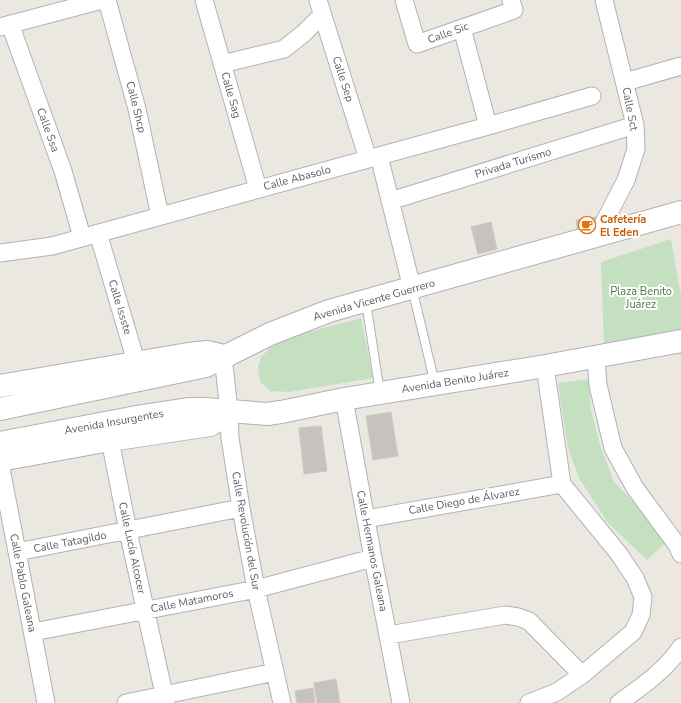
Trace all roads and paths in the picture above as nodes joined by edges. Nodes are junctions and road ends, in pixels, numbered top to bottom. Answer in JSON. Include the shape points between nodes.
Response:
{"nodes":[{"id":1,"x":102,"y":0,"type":"edge"},
{"id":2,"x":107,"y":0,"type":"edge"},
{"id":3,"x":204,"y":0,"type":"edge"},
{"id":4,"x":404,"y":0,"type":"edge"},
{"id":5,"x":511,"y":0,"type":"edge"},
{"id":6,"x":604,"y":0,"type":"edge"},
{"id":7,"x":66,"y":5,"type":"edge"},
{"id":8,"x":320,"y":8,"type":"edge"},
{"id":9,"x":5,"y":26,"type":"edge"},
{"id":10,"x":462,"y":28,"type":"junction"},
{"id":11,"x":222,"y":64,"type":"junction"},
{"id":12,"x":681,"y":66,"type":"edge"},
{"id":13,"x":625,"y":82,"type":"junction"},
{"id":14,"x":592,"y":96,"type":"dead end"},
{"id":15,"x":635,"y":125,"type":"junction"},
{"id":16,"x":488,"y":126,"type":"junction"},
{"id":17,"x":374,"y":157,"type":"junction"},
{"id":18,"x":258,"y":189,"type":"junction"},
{"id":19,"x":390,"y":201,"type":"junction"},
{"id":20,"x":681,"y":212,"type":"edge"},
{"id":21,"x":160,"y":216,"type":"junction"},
{"id":22,"x":90,"y":235,"type":"junction"},
{"id":23,"x":597,"y":236,"type":"junction"},
{"id":24,"x":0,"y":253,"type":"edge"},
{"id":25,"x":412,"y":288,"type":"junction"},
{"id":26,"x":365,"y":300,"type":"junction"},
{"id":27,"x":681,"y":341,"type":"edge"},
{"id":28,"x":223,"y":356,"type":"junction"},
{"id":29,"x":596,"y":357,"type":"junction"},
{"id":30,"x":545,"y":366,"type":"junction"},
{"id":31,"x":139,"y":372,"type":"junction"},
{"id":32,"x":435,"y":385,"type":"junction"},
{"id":33,"x":0,"y":386,"type":"edge"},
{"id":34,"x":380,"y":394,"type":"junction"},
{"id":35,"x":344,"y":400,"type":"junction"},
{"id":36,"x":0,"y":409,"type":"edge"},
{"id":37,"x":228,"y":411,"type":"junction"},
{"id":38,"x":110,"y":440,"type":"junction"},
{"id":39,"x":0,"y":443,"type":"edge"},
{"id":40,"x":0,"y":460,"type":"edge"},
{"id":41,"x":0,"y":463,"type":"edge"},
{"id":42,"x":562,"y":484,"type":"junction"},
{"id":43,"x":241,"y":508,"type":"junction"},
{"id":44,"x":366,"y":519,"type":"junction"},
{"id":45,"x":128,"y":531,"type":"junction"},
{"id":46,"x":17,"y":552,"type":"junction"},
{"id":47,"x":681,"y":554,"type":"edge"},
{"id":48,"x":373,"y":558,"type":"junction"},
{"id":49,"x":256,"y":589,"type":"junction"},
{"id":50,"x":145,"y":610,"type":"junction"},
{"id":51,"x":33,"y":632,"type":"junction"},
{"id":52,"x":389,"y":635,"type":"junction"},
{"id":53,"x":681,"y":647,"type":"edge"},
{"id":54,"x":275,"y":672,"type":"junction"},
{"id":55,"x":582,"y":675,"type":"junction"},
{"id":56,"x":165,"y":700,"type":"edge"},
{"id":57,"x":46,"y":703,"type":"edge"},
{"id":58,"x":126,"y":703,"type":"edge"},
{"id":59,"x":282,"y":703,"type":"edge"},
{"id":60,"x":401,"y":703,"type":"edge"},
{"id":61,"x":530,"y":703,"type":"edge"},
{"id":62,"x":619,"y":703,"type":"edge"}],
"edges":[{"from":1,"to":7,"type":"street"},
{"from":2,"to":21,"type":"street","name":"Calle Shcp","via":[[137,109]]},
{"from":3,"to":11,"type":"street","name":"Calle Sag"},
{"from":4,"to":10,"type":"street","name":"Calle Sic","via":[[417,44]]},
{"from":5,"to":10,"type":"street","name":"Calle Sic","via":[[514,10]]},
{"from":6,"to":13,"type":"street","name":"Calle Sct"},
{"from":7,"to":9,"type":"street"},
{"from":8,"to":11,"type":"street","via":[[304,33],[284,48]]},
{"from":8,"to":17,"type":"street","name":"Calle Sep"},
{"from":9,"to":22,"type":"street","name":"Calle Ssa"},
{"from":10,"to":16,"type":"street"},
{"from":11,"to":18,"type":"street","name":"Calle Sag"},
{"from":12,"to":13,"type":"street"},
{"from":13,"to":15,"type":"street","name":"Calle Sct"},
{"from":14,"to":16,"type":"street","name":"Calle Abasolo"},
{"from":15,"to":19,"type":"street","name":"Privada Turismo"},
{"from":15,"to":23,"type":"street","name":"Calle Sct","via":[[636,149],[626,180]]},
{"from":16,"to":17,"type":"street","name":"Calle Abasolo"},
{"from":17,"to":18,"type":"street","name":"Calle Abasolo"},
{"from":17,"to":19,"type":"street","name":"Calle Sep"},
{"from":18,"to":21,"type":"street","name":"Calle Abasolo"},
{"from":19,"to":25,"type":"street","name":"Calle Sep"},
{"from":20,"to":23,"type":"main road","name":"Avenida Vicente Guerrero"},
{"from":21,"to":22,"type":"street","name":"Calle Abasolo"},
{"from":22,"to":24,"type":"street","name":"Calle Abasolo","via":[[52,246]]},
{"from":22,"to":31,"type":"street","name":"Calle Issste"},
{"from":23,"to":25,"type":"main road","name":"Avenida Vicente Guerrero"},
{"from":25,"to":26,"type":"main road","name":"Avenida Vicente Guerrero"},
{"from":25,"to":32,"type":"lane"},
{"from":26,"to":28,"type":"main road","name":"Avenida Vicente Guerrero","via":[[270,334]]},
{"from":26,"to":34,"type":"lane"},
{"from":27,"to":29,"type":"main road","name":"Avenida Benito Juárez"},
{"from":28,"to":31,"type":"main road","via":[[207,352]]},
{"from":28,"to":37,"type":"street","name":"Calle Revolución del Sur"},
{"from":29,"to":30,"type":"main road","name":"Avenida Benito Juárez"},
{"from":29,"to":47,"type":"street","via":[[598,385],[613,448],[635,488]]},
{"from":30,"to":32,"type":"main road","name":"Avenida Benito Juárez"},
{"from":30,"to":42,"type":"street"},
{"from":31,"to":33,"type":"main road"},
{"from":31,"to":36,"type":"main road"},
{"from":32,"to":34,"type":"main road","name":"Avenida Benito Juárez"},
{"from":34,"to":35,"type":"main road","name":"Avenida Benito Juárez"},
{"from":35,"to":37,"type":"main road","name":"Avenida Benito Juárez","via":[[267,414]]},
{"from":35,"to":44,"type":"street","name":"Calle Hermanos Galeana"},
{"from":37,"to":38,"type":"main road","via":[[210,425]]},
{"from":37,"to":39,"type":"main road","name":"Avenida Insurgentes","via":[[188,410],[142,416]]},
{"from":37,"to":43,"type":"street","name":"Calle Revolución del Sur"},
{"from":38,"to":40,"type":"main road"},
{"from":38,"to":45,"type":"street","name":"Calle Lucía Alcocer"},
{"from":41,"to":46,"type":"street","name":"Calle Pablo Galeana"},
{"from":42,"to":44,"type":"street","name":"Calle Diego de Álvarez"},
{"from":42,"to":55,"type":"street","via":[[620,554],[643,597],[641,615],[633,632]]},
{"from":43,"to":45,"type":"street","name":"Calle Tatagildo"},
{"from":43,"to":49,"type":"street","name":"Calle Revolución del Sur"},
{"from":44,"to":48,"type":"street","name":"Calle Hermanos Galeana"},
{"from":45,"to":46,"type":"street","name":"Calle Tatagildo"},
{"from":45,"to":50,"type":"street","name":"Calle Lucía Alcocer"},
{"from":46,"to":51,"type":"street","name":"Calle Pablo Galeana"},
{"from":48,"to":49,"type":"street","name":"Calle Matamoros"},
{"from":48,"to":52,"type":"street","name":"Calle Hermanos Galeana"},
{"from":49,"to":50,"type":"street","name":"Calle Matamoros"},
{"from":49,"to":54,"type":"street","name":"Calle Revolución del Sur"},
{"from":50,"to":51,"type":"street","name":"Calle Matamoros"},
{"from":50,"to":56,"type":"street","name":"Calle Lucía Alcocer"},
{"from":51,"to":57,"type":"street","name":"Calle Pablo Galeana"},
{"from":52,"to":55,"type":"street","via":[[505,615],[518,617],[529,621]]},
{"from":52,"to":60,"type":"street","name":"Calle Hermanos Galeana"},
{"from":53,"to":62,"type":"street","via":[[674,658],[649,681]]},
{"from":54,"to":56,"type":"street"},
{"from":54,"to":59,"type":"street","name":"Calle Revolución del Sur"},
{"from":55,"to":61,"type":"street","via":[[557,692]]},
{"from":56,"to":58,"type":"street"}]}
